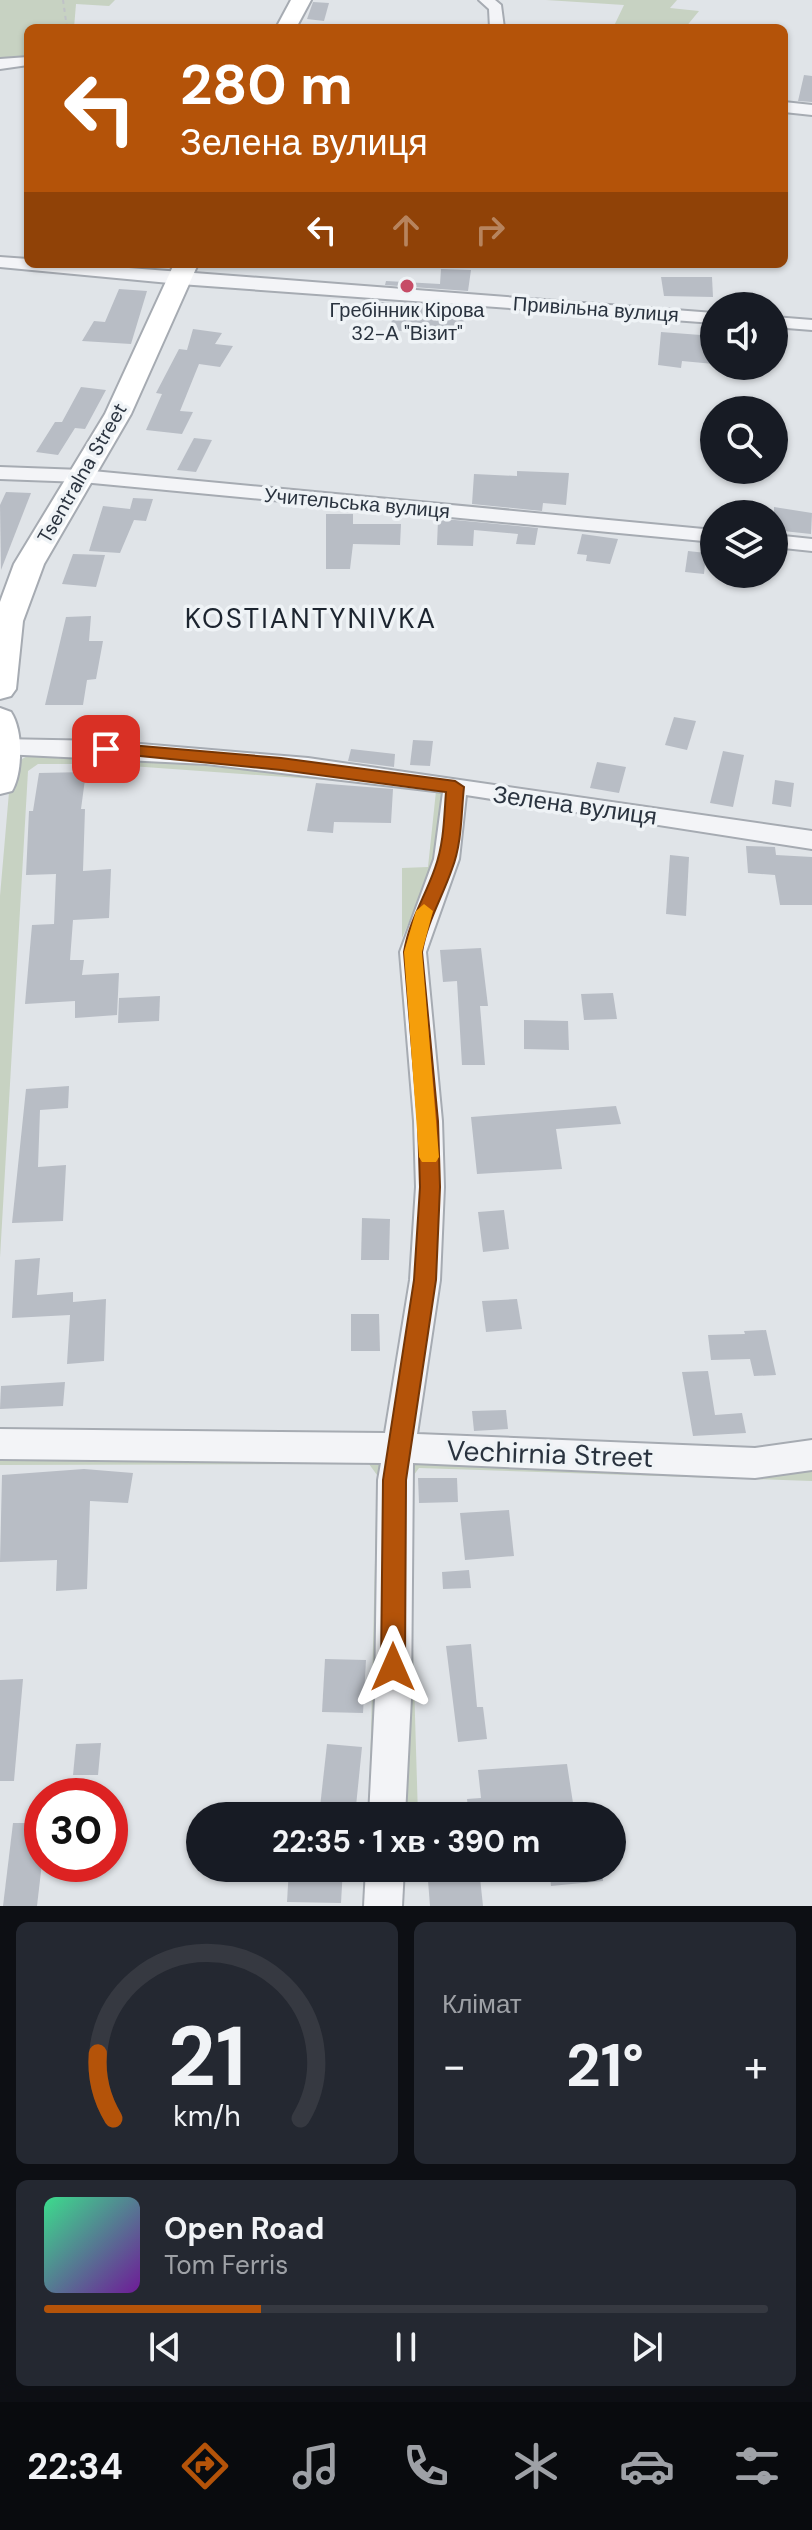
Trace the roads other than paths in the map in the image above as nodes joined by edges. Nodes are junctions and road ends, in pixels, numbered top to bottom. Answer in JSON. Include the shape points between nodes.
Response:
{"nodes":[{"id":1,"x":301,"y":0,"type":"edge"},
{"id":2,"x":486,"y":0,"type":"edge"},
{"id":3,"x":288,"y":24,"type":"edge"},
{"id":4,"x":497,"y":24,"type":"edge"},
{"id":5,"x":24,"y":61,"type":"edge"},
{"id":6,"x":0,"y":64,"type":"edge"},
{"id":7,"x":788,"y":107,"type":"edge"},
{"id":8,"x":812,"y":110,"type":"edge"},
{"id":9,"x":0,"y":262,"type":"edge"},
{"id":10,"x":24,"y":263,"type":"edge"},
{"id":11,"x":122,"y":268,"type":"edge"},
{"id":12,"x":183,"y":271,"type":"edge"},
{"id":13,"x":700,"y":317,"type":"edge"},
{"id":14,"x":788,"y":323,"type":"edge"},
{"id":15,"x":812,"y":325,"type":"edge"},
{"id":16,"x":0,"y":473,"type":"edge"},
{"id":17,"x":82,"y":476,"type":"junction"},
{"id":18,"x":700,"y":535,"type":"edge"},
{"id":19,"x":788,"y":542,"type":"edge"},
{"id":20,"x":812,"y":545,"type":"edge"},
{"id":21,"x":0,"y":689,"type":"edge"},
{"id":22,"x":2,"y":732,"type":"edge"},
{"id":23,"x":0,"y":783,"type":"edge"},
{"id":24,"x":455,"y":787,"type":"junction"},
{"id":25,"x":812,"y":840,"type":"edge"},
{"id":26,"x":0,"y":1444,"type":"edge"},
{"id":27,"x":401,"y":1448,"type":"junction"},
{"id":28,"x":812,"y":1455,"type":"edge"},
{"id":29,"x":388,"y":1802,"type":"edge"},
{"id":30,"x":384,"y":1882,"type":"edge"},
{"id":31,"x":383,"y":1906,"type":"edge"}],
"edges":[{"from":1,"to":3,"type":"street"},
{"from":2,"to":4,"type":"street","via":[[496,8]]},
{"from":5,"to":6,"type":"street"},
{"from":7,"to":8,"type":"street"},
{"from":9,"to":10,"type":"street","name":"Привільна вулиця"},
{"from":11,"to":12,"type":"street","name":"Привільна вулиця"},
{"from":12,"to":13,"type":"street","name":"Привільна вулиця"},
{"from":12,"to":17,"type":"street","name":"Tsentralna Street","via":[[118,414]]},
{"from":14,"to":15,"type":"street"},
{"from":16,"to":17,"type":"street","name":"Учительська вулиця"},
{"from":17,"to":18,"type":"street","name":"Учительська вулиця"},
{"from":17,"to":21,"type":"street","name":"Tsentralna Street","via":[[29,564],[8,621]]},
{"from":19,"to":20,"type":"street"},
{"from":22,"to":23,"type":"street"},
{"from":22,"to":24,"type":"street","name":"Зелена вулиця","via":[[77,746],[281,764]]},
{"from":24,"to":25,"type":"street","name":"Зелена вулиця"},
{"from":24,"to":27,"type":"street","via":[[451,844],[417,927],[413,952],[430,1187],[425,1280]]},
{"from":26,"to":27,"type":"street","name":"Vechirnia Street"},
{"from":27,"to":28,"type":"street","name":"Vechirnia Street","via":[[755,1463]]},
{"from":27,"to":29,"type":"street","via":[[394,1480]]},
{"from":30,"to":31,"type":"street"}]}
